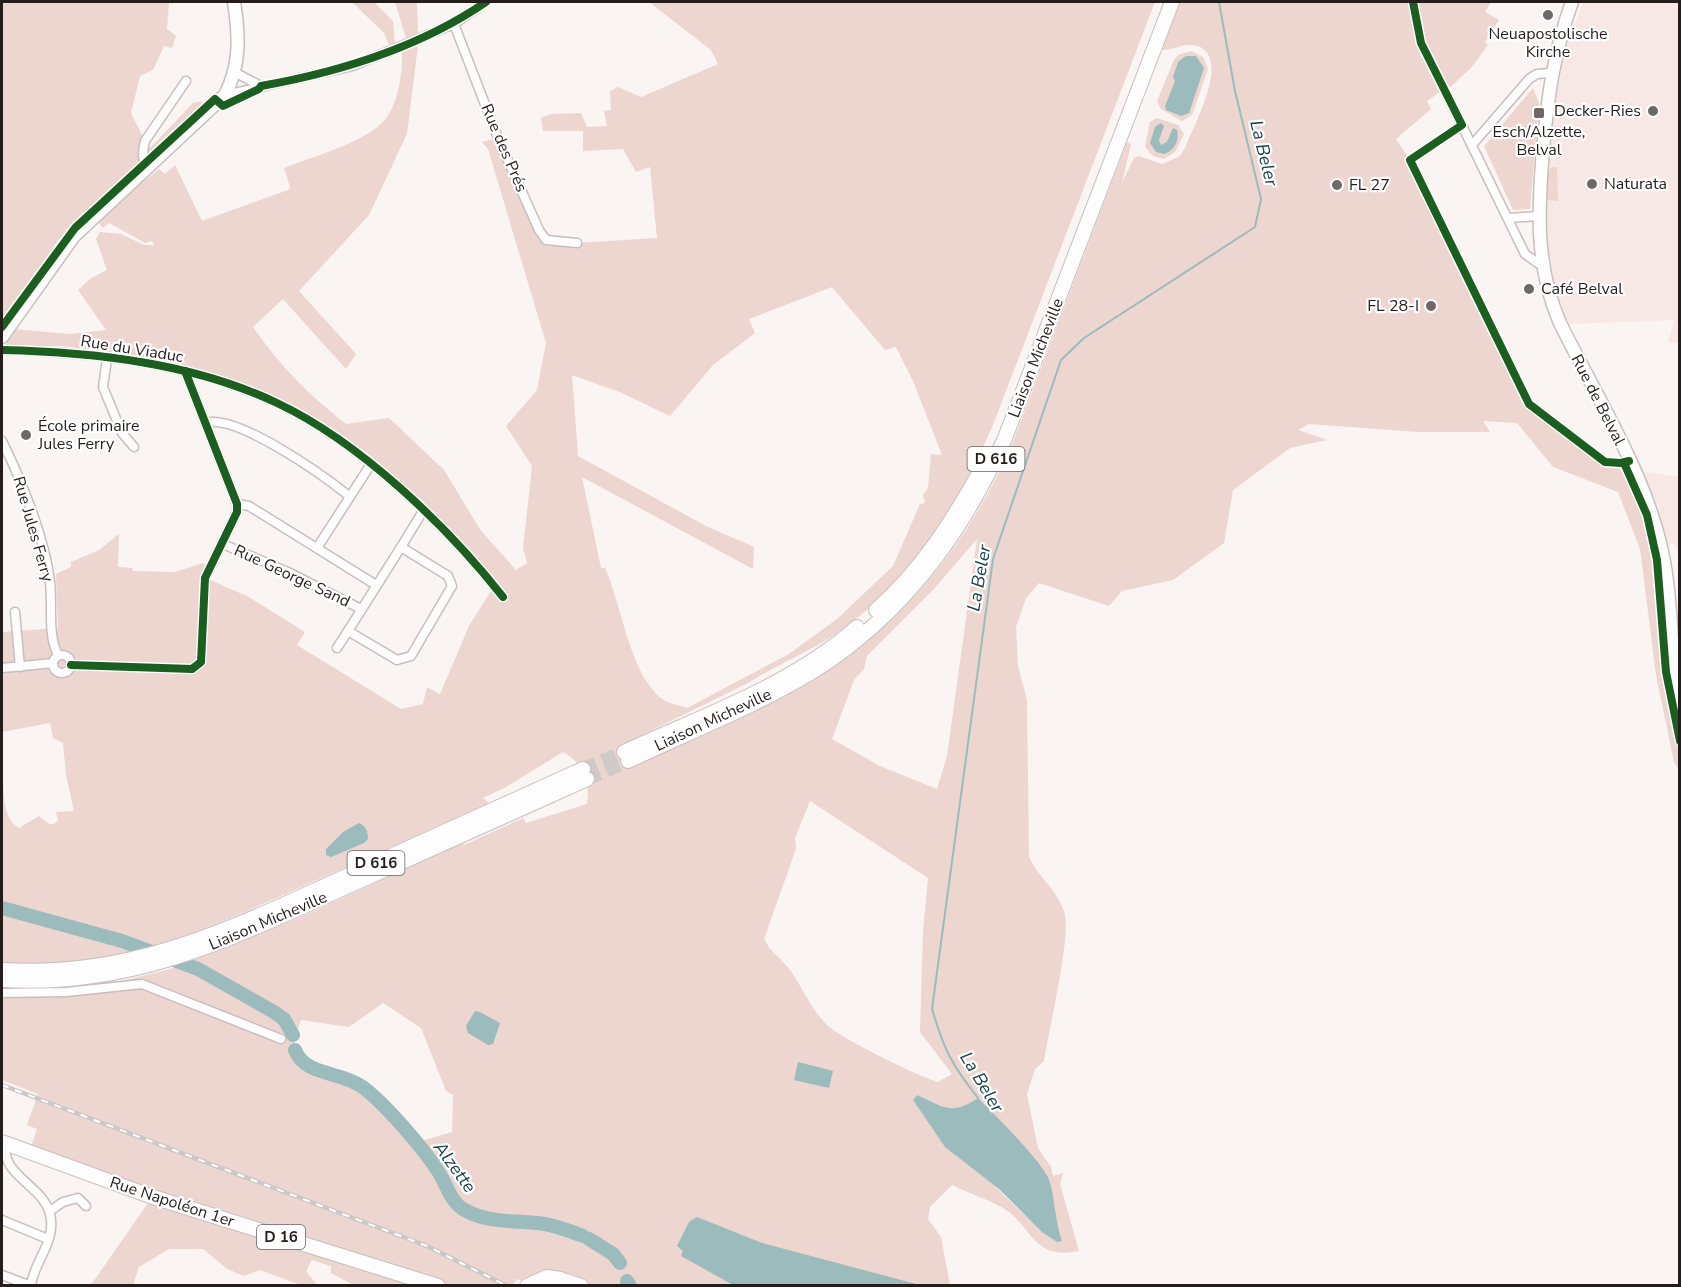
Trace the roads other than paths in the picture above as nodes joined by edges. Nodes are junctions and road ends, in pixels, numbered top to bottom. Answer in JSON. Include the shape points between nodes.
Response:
{"nodes":[{"id":1,"x":234,"y":2,"type":"edge"},
{"id":2,"x":486,"y":2,"type":"edge"},
{"id":3,"x":1162,"y":2,"type":"edge"},
{"id":4,"x":1172,"y":2,"type":"edge"},
{"id":5,"x":1572,"y":2,"type":"edge"},
{"id":6,"x":454,"y":24,"type":"junction"},
{"id":7,"x":234,"y":72,"type":"junction"},
{"id":8,"x":1551,"y":73,"type":"junction"},
{"id":9,"x":186,"y":81,"type":"dead end"},
{"id":10,"x":261,"y":86,"type":"junction"},
{"id":11,"x":225,"y":95,"type":"junction"},
{"id":12,"x":1449,"y":99,"type":"dead end"},
{"id":13,"x":1472,"y":145,"type":"junction"},
{"id":14,"x":148,"y":168,"type":"junction"},
{"id":15,"x":1538,"y":216,"type":"junction"},
{"id":16,"x":1508,"y":218,"type":"junction"},
{"id":17,"x":577,"y":243,"type":"dead end"},
{"id":18,"x":1542,"y":266,"type":"junction"},
{"id":19,"x":2,"y":337,"type":"edge"},
{"id":20,"x":2,"y":350,"type":"edge"},
{"id":21,"x":107,"y":359,"type":"junction"},
{"id":22,"x":185,"y":370,"type":"junction"},
{"id":23,"x":205,"y":423,"type":"junction"},
{"id":24,"x":2,"y":441,"type":"edge"},
{"id":25,"x":134,"y":447,"type":"dead end"},
{"id":26,"x":371,"y":464,"type":"junction"},
{"id":27,"x":349,"y":496,"type":"junction"},
{"id":28,"x":237,"y":504,"type":"junction"},
{"id":29,"x":423,"y":511,"type":"junction"},
{"id":30,"x":223,"y":544,"type":"junction"},
{"id":31,"x":401,"y":547,"type":"junction"},
{"id":32,"x":317,"y":548,"type":"junction"},
{"id":33,"x":376,"y":585,"type":"junction"},
{"id":34,"x":503,"y":597,"type":"dead end"},
{"id":35,"x":361,"y":609,"type":"junction"},
{"id":36,"x":15,"y":612,"type":"dead end"},
{"id":37,"x":348,"y":630,"type":"junction"},
{"id":38,"x":337,"y":648,"type":"dead end"},
{"id":39,"x":56,"y":659,"type":"junction"},
{"id":40,"x":71,"y":665,"type":"junction"},
{"id":41,"x":20,"y":667,"type":"junction"},
{"id":42,"x":2,"y":669,"type":"edge"},
{"id":43,"x":1680,"y":711,"type":"edge"},
{"id":44,"x":165,"y":957,"type":"junction"},
{"id":45,"x":2,"y":970,"type":"edge"},
{"id":46,"x":2,"y":980,"type":"edge"},
{"id":47,"x":2,"y":993,"type":"edge"},
{"id":48,"x":281,"y":1039,"type":"dead end"},
{"id":49,"x":4,"y":1142,"type":"edge"},
{"id":50,"x":86,"y":1206,"type":"dead end"},
{"id":51,"x":50,"y":1211,"type":"junction"},
{"id":52,"x":2,"y":1220,"type":"edge"},
{"id":53,"x":48,"y":1239,"type":"junction"},
{"id":54,"x":2,"y":1275,"type":"edge"},
{"id":55,"x":419,"y":1282,"type":"edge"},
{"id":56,"x":31,"y":1286,"type":"edge"},
{"id":57,"x":438,"y":1286,"type":"edge"},
{"id":58,"x":527,"y":1286,"type":"edge"},
{"id":59,"x":581,"y":1286,"type":"edge"}],
"edges":[{"from":1,"to":7,"type":"main road","via":[[238,38]]},
{"from":2,"to":6,"type":"street"},
{"from":3,"to":4,"type":"main road","name":"Liaison Micheville","number":"D 616","via":[[1001,425],[954,519],[917,568],[848,635],[806,664],[626,756],[755,702],[811,672],[891,610],[942,552],[977,497],[1005,438]]},
{"from":5,"to":8,"type":"main road","name":"Rue de Belval"},
{"from":6,"to":10,"type":"street","via":[[353,66]]},
{"from":6,"to":17,"type":"street","name":"Rue des Prés","via":[[539,230],[546,240]]},
{"from":7,"to":10,"type":"street"},
{"from":7,"to":11,"type":"main road"},
{"from":8,"to":13,"type":"street","via":[[1529,79]]},
{"from":8,"to":15,"type":"main road","name":"Rue de Belval"},
{"from":9,"to":14,"type":"street","via":[[145,141],[144,162]]},
{"from":10,"to":11,"type":"street"},
{"from":11,"to":14,"type":"main road"},
{"from":12,"to":13,"type":"street"},
{"from":13,"to":16,"type":"street"},
{"from":14,"to":19,"type":"main road","via":[[74,236]]},
{"from":15,"to":16,"type":"street"},
{"from":15,"to":18,"type":"main road","name":"Rue de Belval"},
{"from":16,"to":18,"type":"street","via":[[1525,254]]},
{"from":18,"to":43,"type":"main road","name":"Rue de Belval","via":[[1551,304],[1652,513],[1664,561],[1672,671]]},
{"from":20,"to":21,"type":"street","name":"Rue du Viaduc","via":[[60,351]]},
{"from":21,"to":22,"type":"street","name":"Rue du Viaduc"},
{"from":21,"to":25,"type":"street","via":[[103,387],[122,433]]},
{"from":22,"to":23,"type":"street"},
{"from":22,"to":26,"type":"street","name":"Rue du Viaduc","via":[[277,403],[315,424]]},
{"from":23,"to":27,"type":"street","via":[[222,421],[276,447],[318,471]]},
{"from":23,"to":28,"type":"street"},
{"from":24,"to":39,"type":"street","name":"Rue Jules Ferry","via":[[26,496],[49,575]]},
{"from":26,"to":27,"type":"street"},
{"from":26,"to":29,"type":"street","name":"Rue du Viaduc"},
{"from":27,"to":32,"type":"street"},
{"from":28,"to":30,"type":"street"},
{"from":28,"to":32,"type":"street","via":[[249,506]]},
{"from":29,"to":31,"type":"street","name":"Rue George Sand"},
{"from":29,"to":34,"type":"street","name":"Rue du Viaduc","via":[[471,558]]},
{"from":30,"to":35,"type":"street","name":"Rue George Sand"},
{"from":30,"to":40,"type":"street","via":[[205,578],[198,667]]},
{"from":31,"to":33,"type":"street","name":"Rue George Sand"},
{"from":31,"to":37,"type":"street","name":"Rue George Sand","via":[[448,576],[452,586],[411,656],[397,660]]},
{"from":32,"to":33,"type":"street"},
{"from":33,"to":35,"type":"street","name":"Rue George Sand"},
{"from":35,"to":37,"type":"street","name":"Rue George Sand"},
{"from":36,"to":41,"type":"street"},
{"from":37,"to":38,"type":"street","name":"Rue George Sand"},
{"from":39,"to":40,"type":"street","via":[[68,656]]},
{"from":39,"to":40,"type":"street","via":[[55,670],[61,673]]},
{"from":39,"to":41,"type":"street"},
{"from":41,"to":42,"type":"street"},
{"from":44,"to":44,"type":"main road","name":"Liaison Micheville","number":"D 616","via":[[204,939],[585,774],[302,907],[181,957]]},
{"from":44,"to":45,"type":"main road","name":"Liaison Micheville","number":"D 616","via":[[149,956],[68,970]]},
{"from":44,"to":46,"type":"main road","name":"Liaison Micheville","number":"D 616","via":[[118,973],[70,980]]},
{"from":47,"to":48,"type":"street","via":[[66,992],[142,984]]},
{"from":49,"to":51,"type":"street","via":[[5,1163]]},
{"from":49,"to":55,"type":"main road","name":"Rue Napoléon 1er","number":"D 16","via":[[146,1195]]},
{"from":50,"to":51,"type":"street","via":[[78,1198]]},
{"from":51,"to":53,"type":"street"},
{"from":52,"to":53,"type":"street"},
{"from":53,"to":56,"type":"street"},
{"from":54,"to":56,"type":"street"},
{"from":55,"to":57,"type":"main road","number":"D 16"},
{"from":58,"to":59,"type":"main road","via":[[547,1277]]}]}
